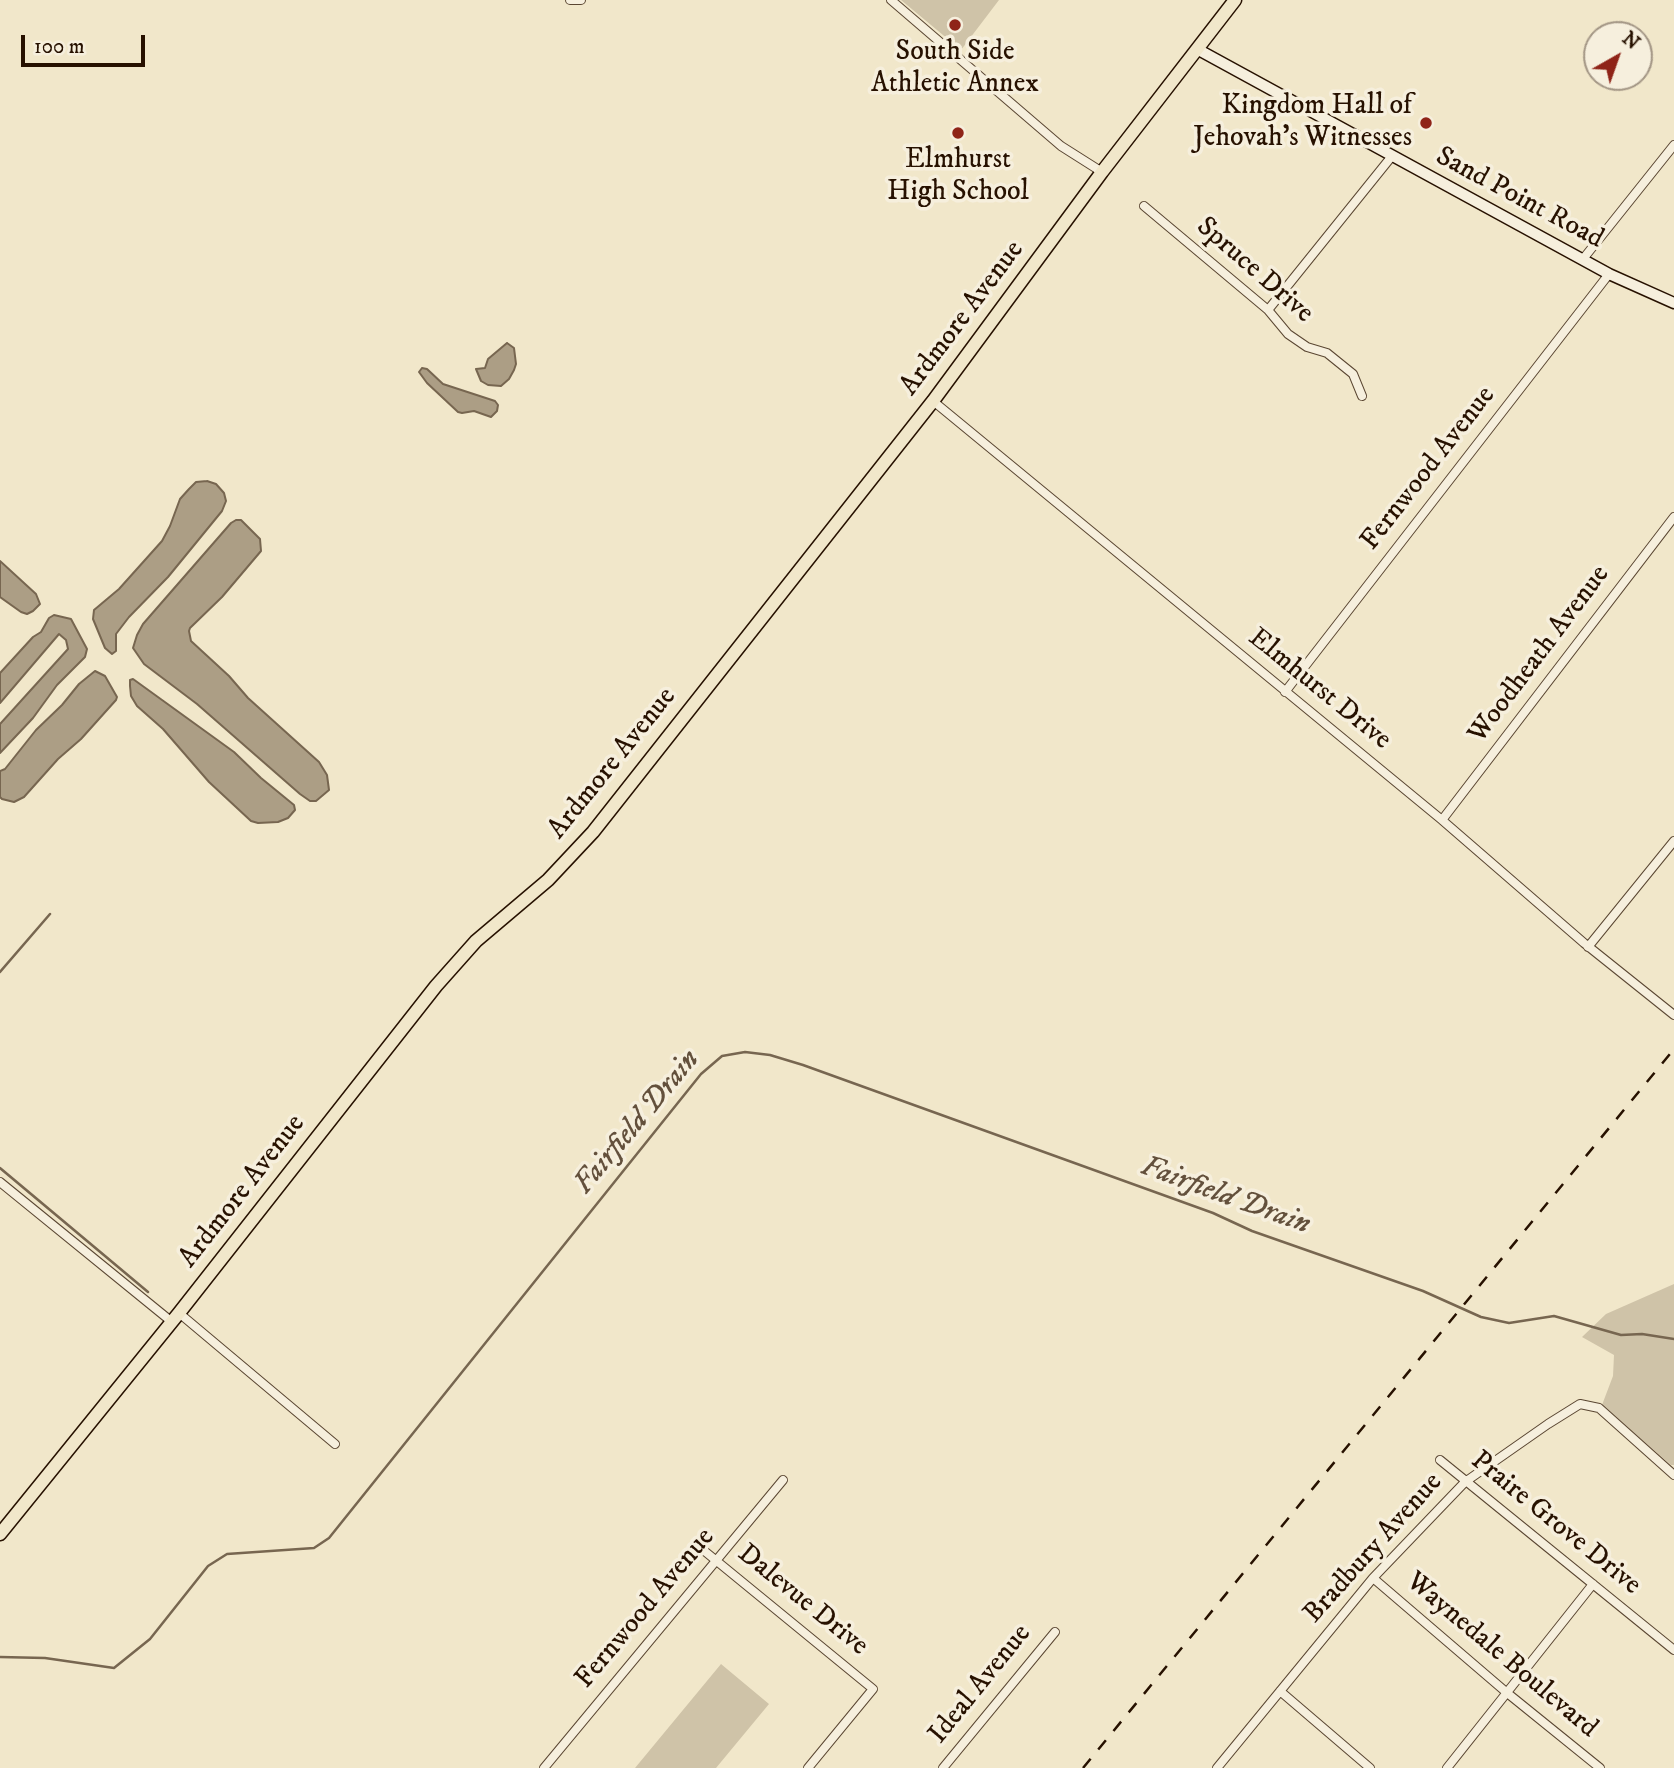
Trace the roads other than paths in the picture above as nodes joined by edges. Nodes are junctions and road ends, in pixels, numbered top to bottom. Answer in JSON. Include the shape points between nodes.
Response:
{"nodes":[{"id":1,"x":570,"y":0,"type":"edge"},
{"id":2,"x":581,"y":0,"type":"edge"},
{"id":3,"x":891,"y":0,"type":"edge"},
{"id":4,"x":1235,"y":0,"type":"edge"},
{"id":5,"x":1197,"y":49,"type":"junction"},
{"id":6,"x":1674,"y":145,"type":"edge"},
{"id":7,"x":1392,"y":156,"type":"junction"},
{"id":8,"x":1102,"y":172,"type":"junction"},
{"id":9,"x":1144,"y":206,"type":"dead end"},
{"id":10,"x":1583,"y":259,"type":"junction"},
{"id":11,"x":1609,"y":274,"type":"junction"},
{"id":12,"x":1674,"y":303,"type":"edge"},
{"id":13,"x":1268,"y":310,"type":"junction"},
{"id":14,"x":1362,"y":396,"type":"dead end"},
{"id":15,"x":933,"y":401,"type":"junction"},
{"id":16,"x":1674,"y":517,"type":"edge"},
{"id":17,"x":1285,"y":692,"type":"junction"},
{"id":18,"x":1442,"y":820,"type":"junction"},
{"id":19,"x":1674,"y":841,"type":"edge"},
{"id":20,"x":1588,"y":947,"type":"junction"},
{"id":21,"x":1674,"y":1015,"type":"edge"},
{"id":22,"x":0,"y":1182,"type":"edge"},
{"id":23,"x":175,"y":1317,"type":"junction"},
{"id":24,"x":335,"y":1444,"type":"dead end"},
{"id":25,"x":1440,"y":1460,"type":"dead end"},
{"id":26,"x":1674,"y":1475,"type":"edge"},
{"id":27,"x":783,"y":1480,"type":"dead end"},
{"id":28,"x":1465,"y":1482,"type":"junction"},
{"id":29,"x":0,"y":1534,"type":"edge"},
{"id":30,"x":702,"y":1549,"type":"dead end"},
{"id":31,"x":716,"y":1561,"type":"junction"},
{"id":32,"x":1373,"y":1578,"type":"junction"},
{"id":33,"x":1593,"y":1584,"type":"junction"},
{"id":34,"x":1055,"y":1632,"type":"dead end"},
{"id":35,"x":1674,"y":1650,"type":"edge"},
{"id":36,"x":1280,"y":1691,"type":"junction"},
{"id":37,"x":1506,"y":1692,"type":"junction"},
{"id":38,"x":544,"y":1768,"type":"edge"},
{"id":39,"x":808,"y":1768,"type":"edge"},
{"id":40,"x":943,"y":1768,"type":"edge"},
{"id":41,"x":1217,"y":1768,"type":"edge"},
{"id":42,"x":1370,"y":1768,"type":"edge"},
{"id":43,"x":1447,"y":1768,"type":"edge"},
{"id":44,"x":1600,"y":1768,"type":"edge"}],
"edges":[{"from":1,"to":2,"type":"street"},
{"from":3,"to":8,"type":"street","via":[[1061,146]]},
{"from":4,"to":5,"type":"main road","name":"Ardmore Avenue"},
{"from":5,"to":7,"type":"street","name":"Sand Point Road"},
{"from":5,"to":8,"type":"main road","name":"Ardmore Avenue"},
{"from":6,"to":10,"type":"street"},
{"from":7,"to":10,"type":"street","name":"Sand Point Road"},
{"from":7,"to":13,"type":"street"},
{"from":8,"to":15,"type":"main road","name":"Ardmore Avenue"},
{"from":9,"to":13,"type":"street","name":"Spruce Drive"},
{"from":10,"to":11,"type":"street","name":"Sand Point Road"},
{"from":11,"to":12,"type":"street","name":"Sand Point Road"},
{"from":11,"to":17,"type":"street","name":"Fernwood Avenue"},
{"from":13,"to":14,"type":"street","name":"Spruce Drive","via":[[1288,334],[1327,353],[1353,374]]},
{"from":15,"to":17,"type":"street","name":"Elmhurst Drive"},
{"from":15,"to":23,"type":"main road","name":"Ardmore Avenue","via":[[593,832],[436,986]]},
{"from":16,"to":18,"type":"street","name":"Woodheath Avenue"},
{"from":17,"to":18,"type":"street","name":"Elmhurst Drive"},
{"from":18,"to":20,"type":"street","name":"Elmhurst Drive"},
{"from":19,"to":20,"type":"street"},
{"from":20,"to":21,"type":"street","name":"Elmhurst Drive"},
{"from":22,"to":23,"type":"street"},
{"from":23,"to":24,"type":"street"},
{"from":23,"to":29,"type":"main road","name":"Ardmore Avenue"},
{"from":25,"to":28,"type":"street","name":"Praire Grove Drive"},
{"from":26,"to":28,"type":"street","name":"Bradbury Avenue","via":[[1599,1408],[1580,1405]]},
{"from":27,"to":31,"type":"street","name":"Fernwood Avenue"},
{"from":28,"to":32,"type":"street","name":"Bradbury Avenue"},
{"from":28,"to":33,"type":"street","name":"Praire Grove Drive"},
{"from":30,"to":31,"type":"street","name":"Dalevue Drive"},
{"from":31,"to":38,"type":"street","name":"Fernwood Avenue"},
{"from":31,"to":39,"type":"street","name":"Dalevue Drive","via":[[873,1689]]},
{"from":32,"to":36,"type":"street","name":"Bradbury Avenue"},
{"from":32,"to":37,"type":"street","name":"Waynedale Boulevard"},
{"from":33,"to":35,"type":"street","name":"Praire Grove Drive"},
{"from":33,"to":37,"type":"street"},
{"from":34,"to":40,"type":"street","name":"Ideal Avenue"},
{"from":36,"to":41,"type":"street","name":"Bradbury Avenue"},
{"from":36,"to":42,"type":"street"},
{"from":37,"to":43,"type":"street"},
{"from":37,"to":44,"type":"street","name":"Waynedale Boulevard"}]}
